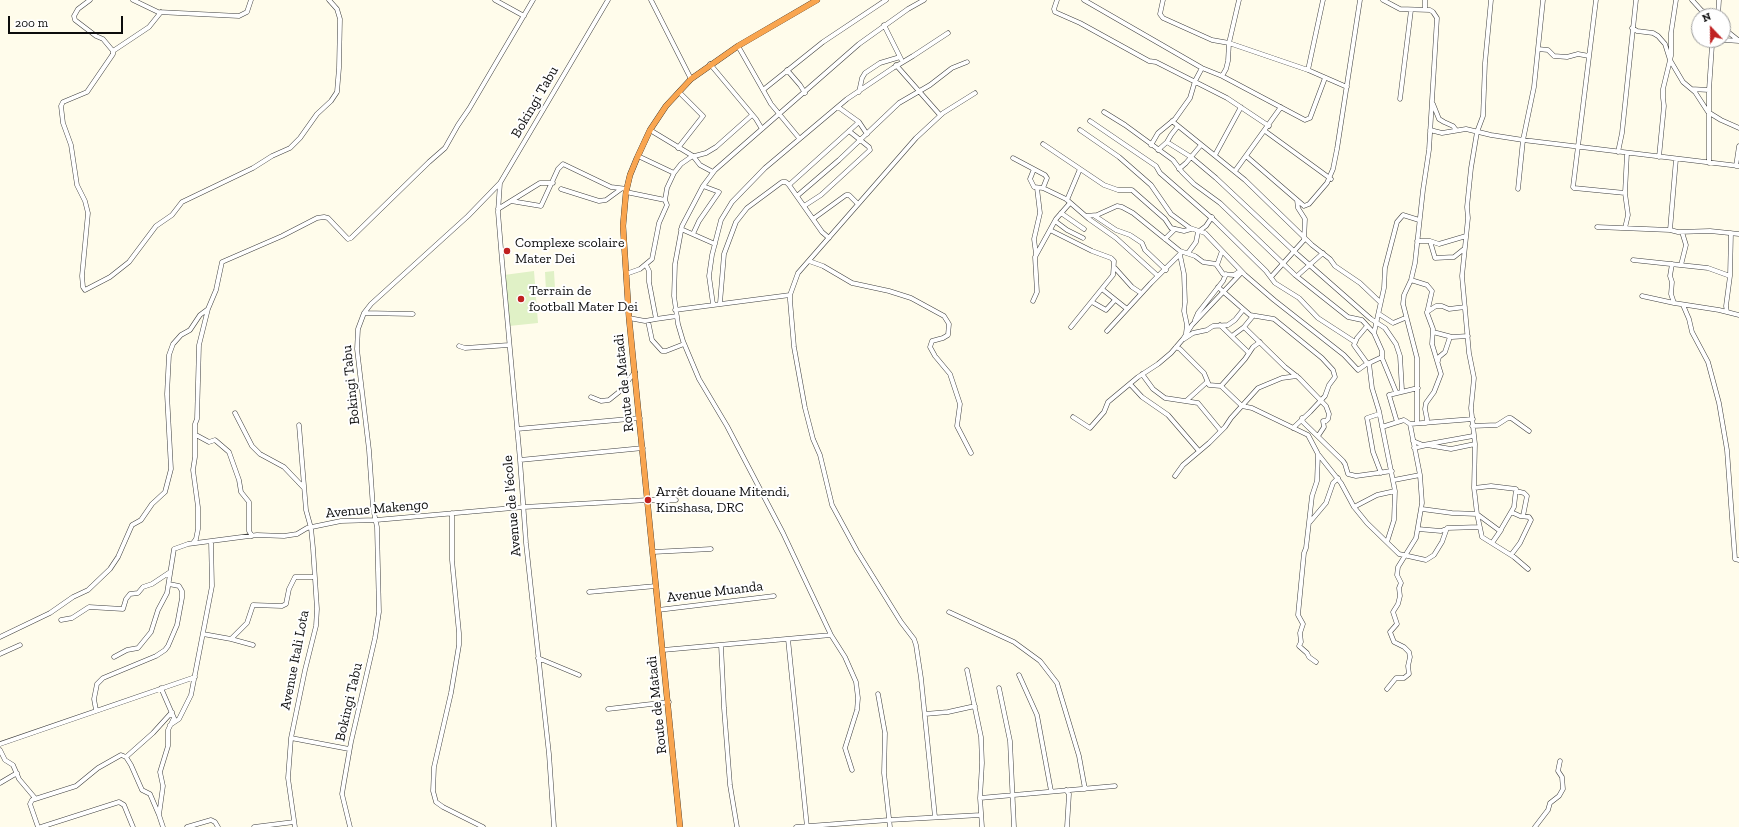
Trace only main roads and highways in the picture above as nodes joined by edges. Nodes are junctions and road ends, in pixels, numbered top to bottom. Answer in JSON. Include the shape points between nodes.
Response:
{"nodes":[{"id":1,"x":817,"y":0,"type":"edge"},
{"id":2,"x":680,"y":827,"type":"edge"}],
"edges":[{"from":1,"to":2,"type":"highway","name":"Route de Matadi","via":[[738,46],[691,79],[650,130],[625,190],[623,226],[626,274]]}]}
